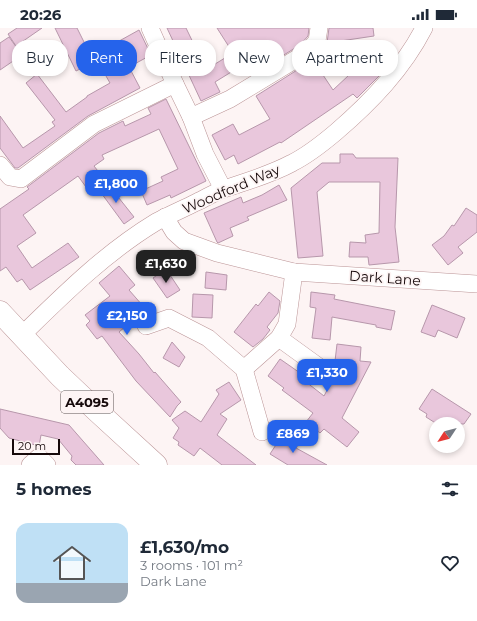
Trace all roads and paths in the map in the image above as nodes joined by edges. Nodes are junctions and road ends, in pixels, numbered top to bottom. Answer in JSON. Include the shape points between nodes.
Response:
{"nodes":[{"id":1,"x":150,"y":28,"type":"edge"},
{"id":2,"x":319,"y":28,"type":"edge"},
{"id":3,"x":424,"y":28,"type":"edge"},
{"id":4,"x":175,"y":84,"type":"junction"},
{"id":5,"x":191,"y":117,"type":"junction"},
{"id":6,"x":0,"y":166,"type":"edge"},
{"id":7,"x":223,"y":189,"type":"junction"},
{"id":8,"x":165,"y":217,"type":"junction"},
{"id":9,"x":294,"y":272,"type":"junction"},
{"id":10,"x":477,"y":283,"type":"edge"},
{"id":11,"x":0,"y":312,"type":"edge"},
{"id":12,"x":146,"y":326,"type":"dead end"},
{"id":13,"x":22,"y":335,"type":"junction"},
{"id":14,"x":279,"y":338,"type":"junction"},
{"id":15,"x":319,"y":367,"type":"dead end"},
{"id":16,"x":244,"y":369,"type":"junction"},
{"id":17,"x":262,"y":432,"type":"dead end"},
{"id":18,"x":30,"y":465,"type":"edge"},
{"id":19,"x":47,"y":465,"type":"edge"},
{"id":20,"x":156,"y":465,"type":"edge"}],
"edges":[{"from":1,"to":4,"type":"street"},
{"from":2,"to":5,"type":"street","via":[[317,41],[306,53],[230,99]]},
{"from":3,"to":7,"type":"street","name":"Woodford Way","via":[[404,62],[388,82],[322,144],[293,163],[256,179]]},
{"from":4,"to":5,"type":"street"},
{"from":4,"to":6,"type":"street","via":[[94,124],[21,179],[10,177]]},
{"from":5,"to":7,"type":"street","via":[[205,154]]},
{"from":7,"to":8,"type":"street","name":"Woodford Way"},
{"from":8,"to":9,"type":"street","name":"Dark Lane","via":[[184,242],[224,255]]},
{"from":8,"to":13,"type":"street","name":"Woodford Way","via":[[105,258]]},
{"from":9,"to":10,"type":"street","name":"Dark Lane"},
{"from":9,"to":14,"type":"street","via":[[286,324]]},
{"from":11,"to":13,"type":"main road","number":"A4095"},
{"from":12,"to":16,"type":"street","via":[[169,318],[208,338]]},
{"from":13,"to":20,"type":"main road","number":"A4095","via":[[96,411]]},
{"from":14,"to":15,"type":"street"},
{"from":14,"to":16,"type":"street"},
{"from":16,"to":17,"type":"street"},
{"from":18,"to":19,"type":"street","via":[[39,457]]}]}
